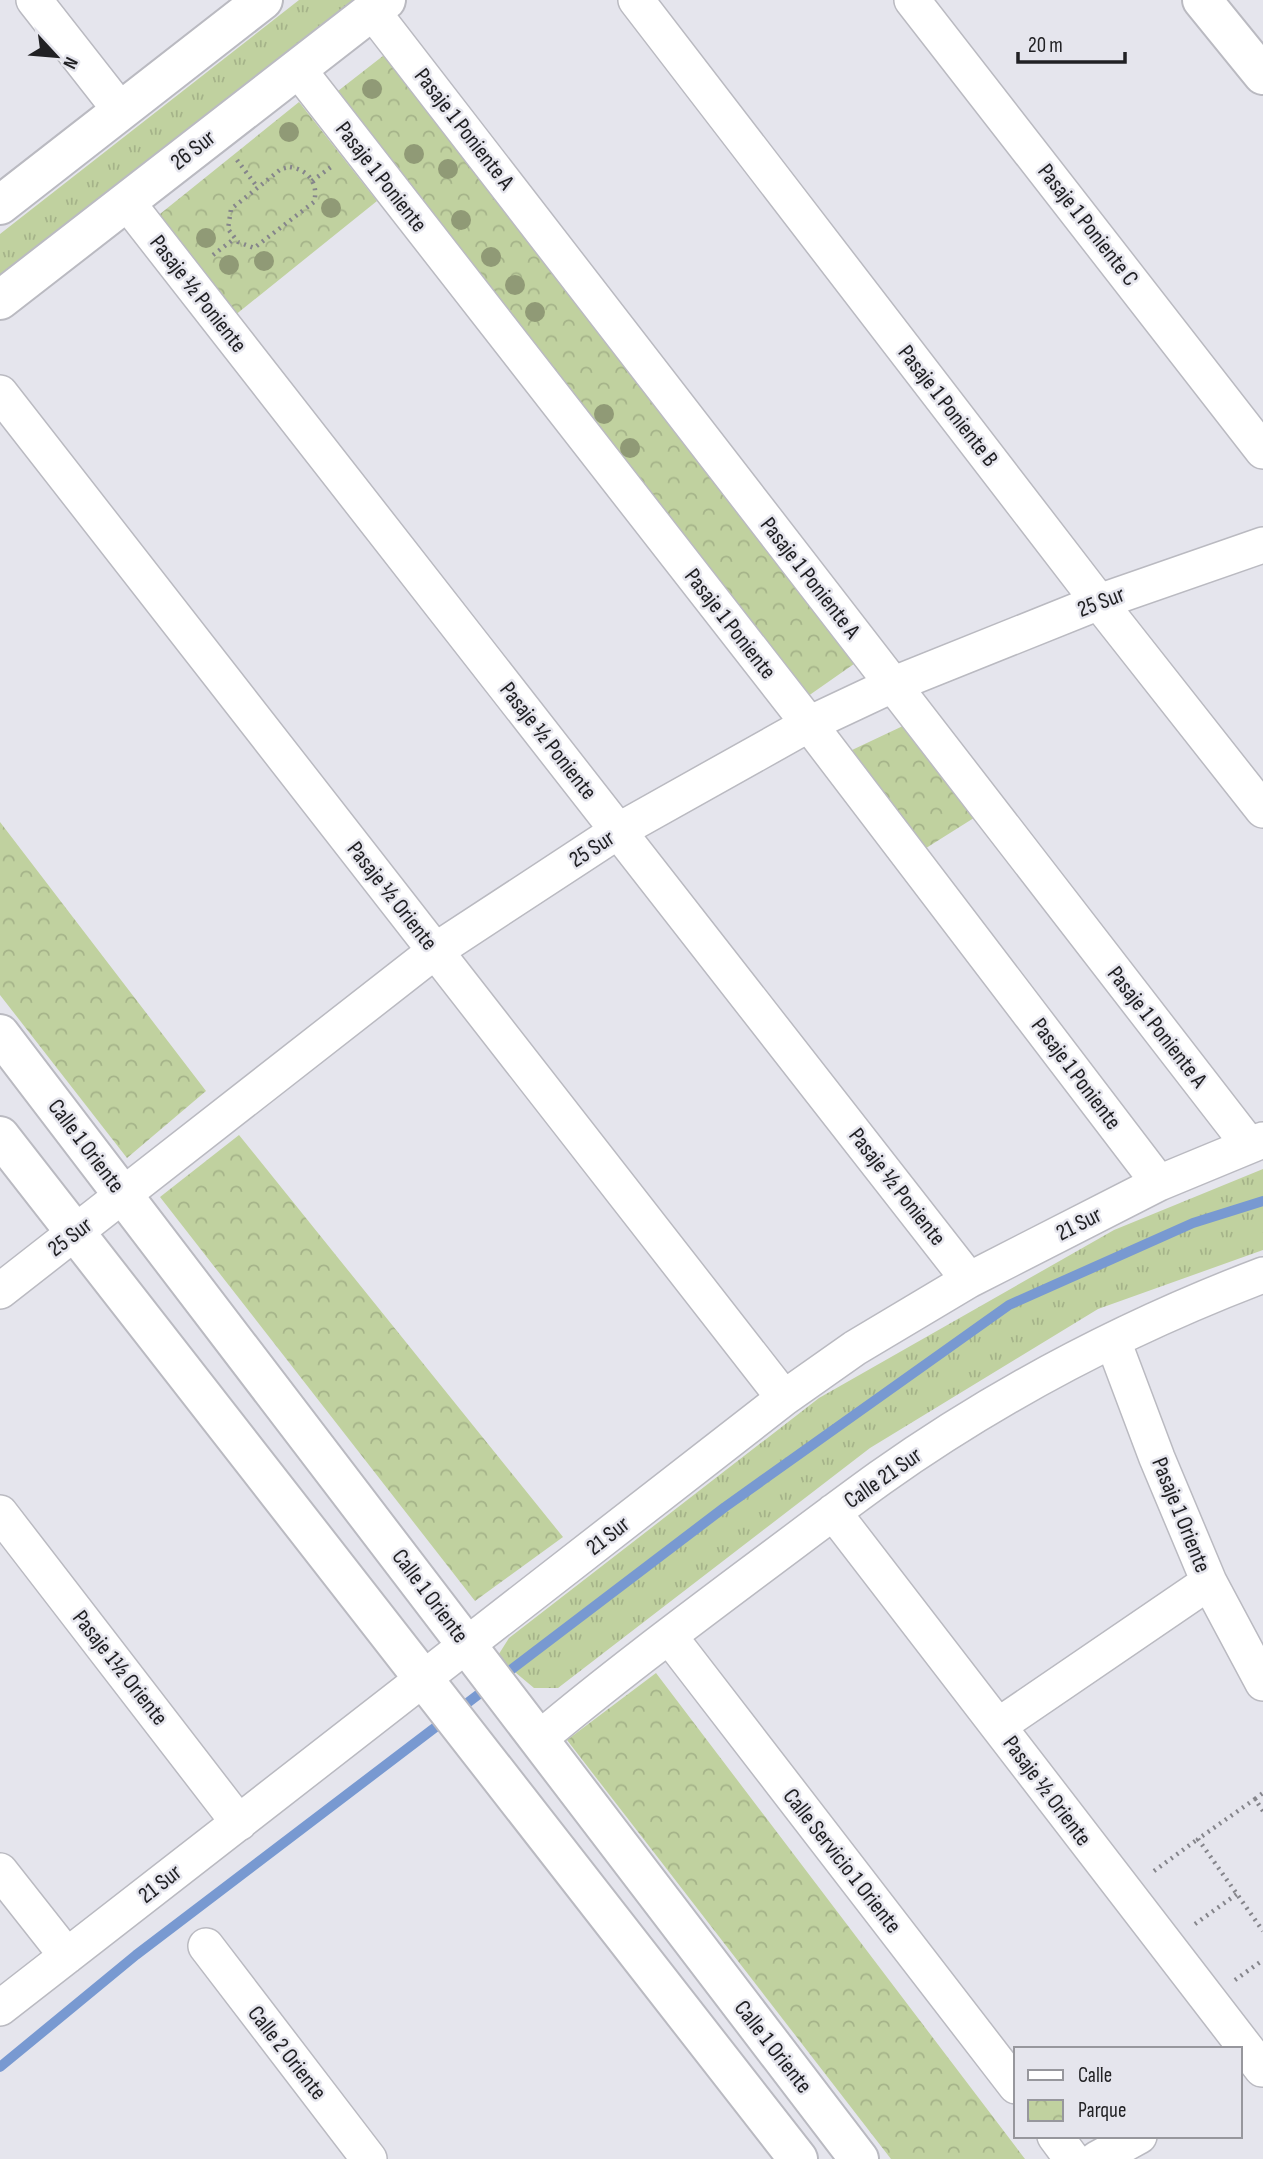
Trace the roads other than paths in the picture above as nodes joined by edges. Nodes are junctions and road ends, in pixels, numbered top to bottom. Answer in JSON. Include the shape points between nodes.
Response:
{"nodes":[{"id":1,"x":34,"y":0,"type":"edge"},
{"id":2,"x":263,"y":0,"type":"edge"},
{"id":3,"x":636,"y":0,"type":"edge"},
{"id":4,"x":912,"y":0,"type":"edge"},
{"id":5,"x":1202,"y":0,"type":"edge"},
{"id":6,"x":379,"y":5,"type":"edge"},
{"id":7,"x":297,"y":68,"type":"junction"},
{"id":8,"x":1263,"y":75,"type":"edge"},
{"id":9,"x":121,"y":111,"type":"junction"},
{"id":10,"x":126,"y":201,"type":"junction"},
{"id":11,"x":0,"y":205,"type":"edge"},
{"id":12,"x":0,"y":300,"type":"edge"},
{"id":13,"x":0,"y":393,"type":"edge"},
{"id":14,"x":1263,"y":451,"type":"edge"},
{"id":15,"x":1263,"y":545,"type":"edge"},
{"id":16,"x":1099,"y":602,"type":"junction"},
{"id":17,"x":892,"y":685,"type":"junction"},
{"id":18,"x":809,"y":724,"type":"junction"},
{"id":19,"x":1263,"y":810,"type":"edge"},
{"id":20,"x":618,"y":831,"type":"junction"},
{"id":21,"x":435,"y":951,"type":"junction"},
{"id":22,"x":0,"y":1034,"type":"edge"},
{"id":23,"x":0,"y":1136,"type":"edge"},
{"id":24,"x":1256,"y":1142,"type":"edge"},
{"id":25,"x":1160,"y":1183,"type":"junction"},
{"id":26,"x":123,"y":1195,"type":"junction"},
{"id":27,"x":74,"y":1234,"type":"junction"},
{"id":28,"x":1263,"y":1275,"type":"edge"},
{"id":29,"x":969,"y":1280,"type":"junction"},
{"id":30,"x":0,"y":1291,"type":"edge"},
{"id":31,"x":1113,"y":1341,"type":"junction"},
{"id":32,"x":784,"y":1398,"type":"junction"},
{"id":33,"x":834,"y":1512,"type":"junction"},
{"id":34,"x":0,"y":1513,"type":"edge"},
{"id":35,"x":1209,"y":1582,"type":"junction"},
{"id":36,"x":668,"y":1636,"type":"junction"},
{"id":37,"x":486,"y":1669,"type":"junction"},
{"id":38,"x":1263,"y":1682,"type":"edge"},
{"id":39,"x":443,"y":1703,"type":"junction"},
{"id":40,"x":998,"y":1726,"type":"junction"},
{"id":41,"x":539,"y":1739,"type":"junction"},
{"id":42,"x":239,"y":1823,"type":"junction"},
{"id":43,"x":0,"y":1871,"type":"edge"},
{"id":44,"x":206,"y":1947,"type":"dead end"},
{"id":45,"x":67,"y":1956,"type":"junction"},
{"id":46,"x":0,"y":2008,"type":"edge"},
{"id":47,"x":1237,"y":2047,"type":"edge"},
{"id":48,"x":1242,"y":2054,"type":"edge"},
{"id":49,"x":1255,"y":2073,"type":"edge"},
{"id":50,"x":1014,"y":2083,"type":"edge"},
{"id":51,"x":1056,"y":2138,"type":"edge"},
{"id":52,"x":1135,"y":2138,"type":"edge"},
{"id":53,"x":358,"y":2155,"type":"edge"},
{"id":54,"x":798,"y":2159,"type":"edge"},
{"id":55,"x":859,"y":2159,"type":"edge"},
{"id":56,"x":1072,"y":2159,"type":"edge"},
{"id":57,"x":1097,"y":2159,"type":"edge"}],
"edges":[{"from":1,"to":9,"type":"street"},
{"from":2,"to":9,"type":"street"},
{"from":3,"to":16,"type":"street","name":"Pasaje 1 Poniente B"},
{"from":4,"to":14,"type":"street","name":"Pasaje 1 Poniente C"},
{"from":5,"to":8,"type":"street"},
{"from":6,"to":7,"type":"street","name":"26 Sur"},
{"from":6,"to":17,"type":"street","name":"Pasaje 1 Poniente A"},
{"from":7,"to":10,"type":"street","name":"26 Sur"},
{"from":7,"to":18,"type":"street","name":"Pasaje 1 Poniente"},
{"from":9,"to":11,"type":"street"},
{"from":10,"to":12,"type":"street","name":"26 Sur"},
{"from":10,"to":20,"type":"street","name":"Pasaje ½ Poniente"},
{"from":13,"to":21,"type":"street","name":"Pasaje ½ Oriente"},
{"from":15,"to":16,"type":"street","name":"25 Sur"},
{"from":16,"to":17,"type":"street","name":"25 Sur"},
{"from":16,"to":19,"type":"street","name":"Pasaje 1 Poniente B"},
{"from":17,"to":18,"type":"street","name":"25 Sur"},
{"from":17,"to":24,"type":"street","name":"Pasaje 1 Poniente A"},
{"from":18,"to":20,"type":"street","name":"25 Sur"},
{"from":18,"to":25,"type":"street","name":"Pasaje 1 Poniente"},
{"from":20,"to":21,"type":"street","name":"25 Sur"},
{"from":20,"to":29,"type":"street","name":"Pasaje ½ Poniente"},
{"from":21,"to":26,"type":"street","name":"25 Sur"},
{"from":21,"to":32,"type":"street","name":"Pasaje ½ Oriente"},
{"from":22,"to":26,"type":"street","name":"Calle 1 Oriente"},
{"from":23,"to":27,"type":"street"},
{"from":24,"to":25,"type":"street","name":"21 Sur"},
{"from":25,"to":29,"type":"street","name":"21 Sur"},
{"from":26,"to":27,"type":"street","name":"25 Sur"},
{"from":26,"to":37,"type":"street","name":"Calle 1 Oriente"},
{"from":27,"to":30,"type":"street","name":"25 Sur"},
{"from":27,"to":39,"type":"street"},
{"from":28,"to":31,"type":"street","name":"Calle 21 Sur"},
{"from":29,"to":32,"type":"street","name":"21 Sur","via":[[855,1348]]},
{"from":31,"to":33,"type":"street","name":"Calle 21 Sur","via":[[990,1408]]},
{"from":31,"to":35,"type":"street","name":"Pasaje 1 Oriente"},
{"from":32,"to":37,"type":"street","name":"21 Sur"},
{"from":33,"to":36,"type":"street","name":"Calle 21 Sur"},
{"from":33,"to":40,"type":"street","name":"Pasaje ½ Oriente"},
{"from":34,"to":42,"type":"street","name":"Pasaje 1½ Oriente"},
{"from":35,"to":38,"type":"street","name":"Pasaje 1 Oriente"},
{"from":35,"to":40,"type":"street"},
{"from":36,"to":41,"type":"street","name":"Calle 21 Sur"},
{"from":36,"to":50,"type":"street","name":"Calle Servicio 1 Oriente"},
{"from":37,"to":39,"type":"street","name":"21 Sur"},
{"from":37,"to":41,"type":"street","name":"Calle 1 Oriente"},
{"from":39,"to":42,"type":"street","name":"21 Sur"},
{"from":39,"to":54,"type":"street"},
{"from":40,"to":47,"type":"street","name":"Pasaje ½ Oriente","via":[[1166,1945]]},
{"from":41,"to":55,"type":"street","name":"Calle 1 Oriente"},
{"from":42,"to":45,"type":"street","name":"21 Sur"},
{"from":43,"to":45,"type":"street"},
{"from":44,"to":53,"type":"street","name":"Calle 2 Oriente"},
{"from":45,"to":46,"type":"street","name":"21 Sur"},
{"from":48,"to":49,"type":"street","name":"Pasaje ½ Oriente"},
{"from":51,"to":56,"type":"street"},
{"from":52,"to":57,"type":"street"}]}
